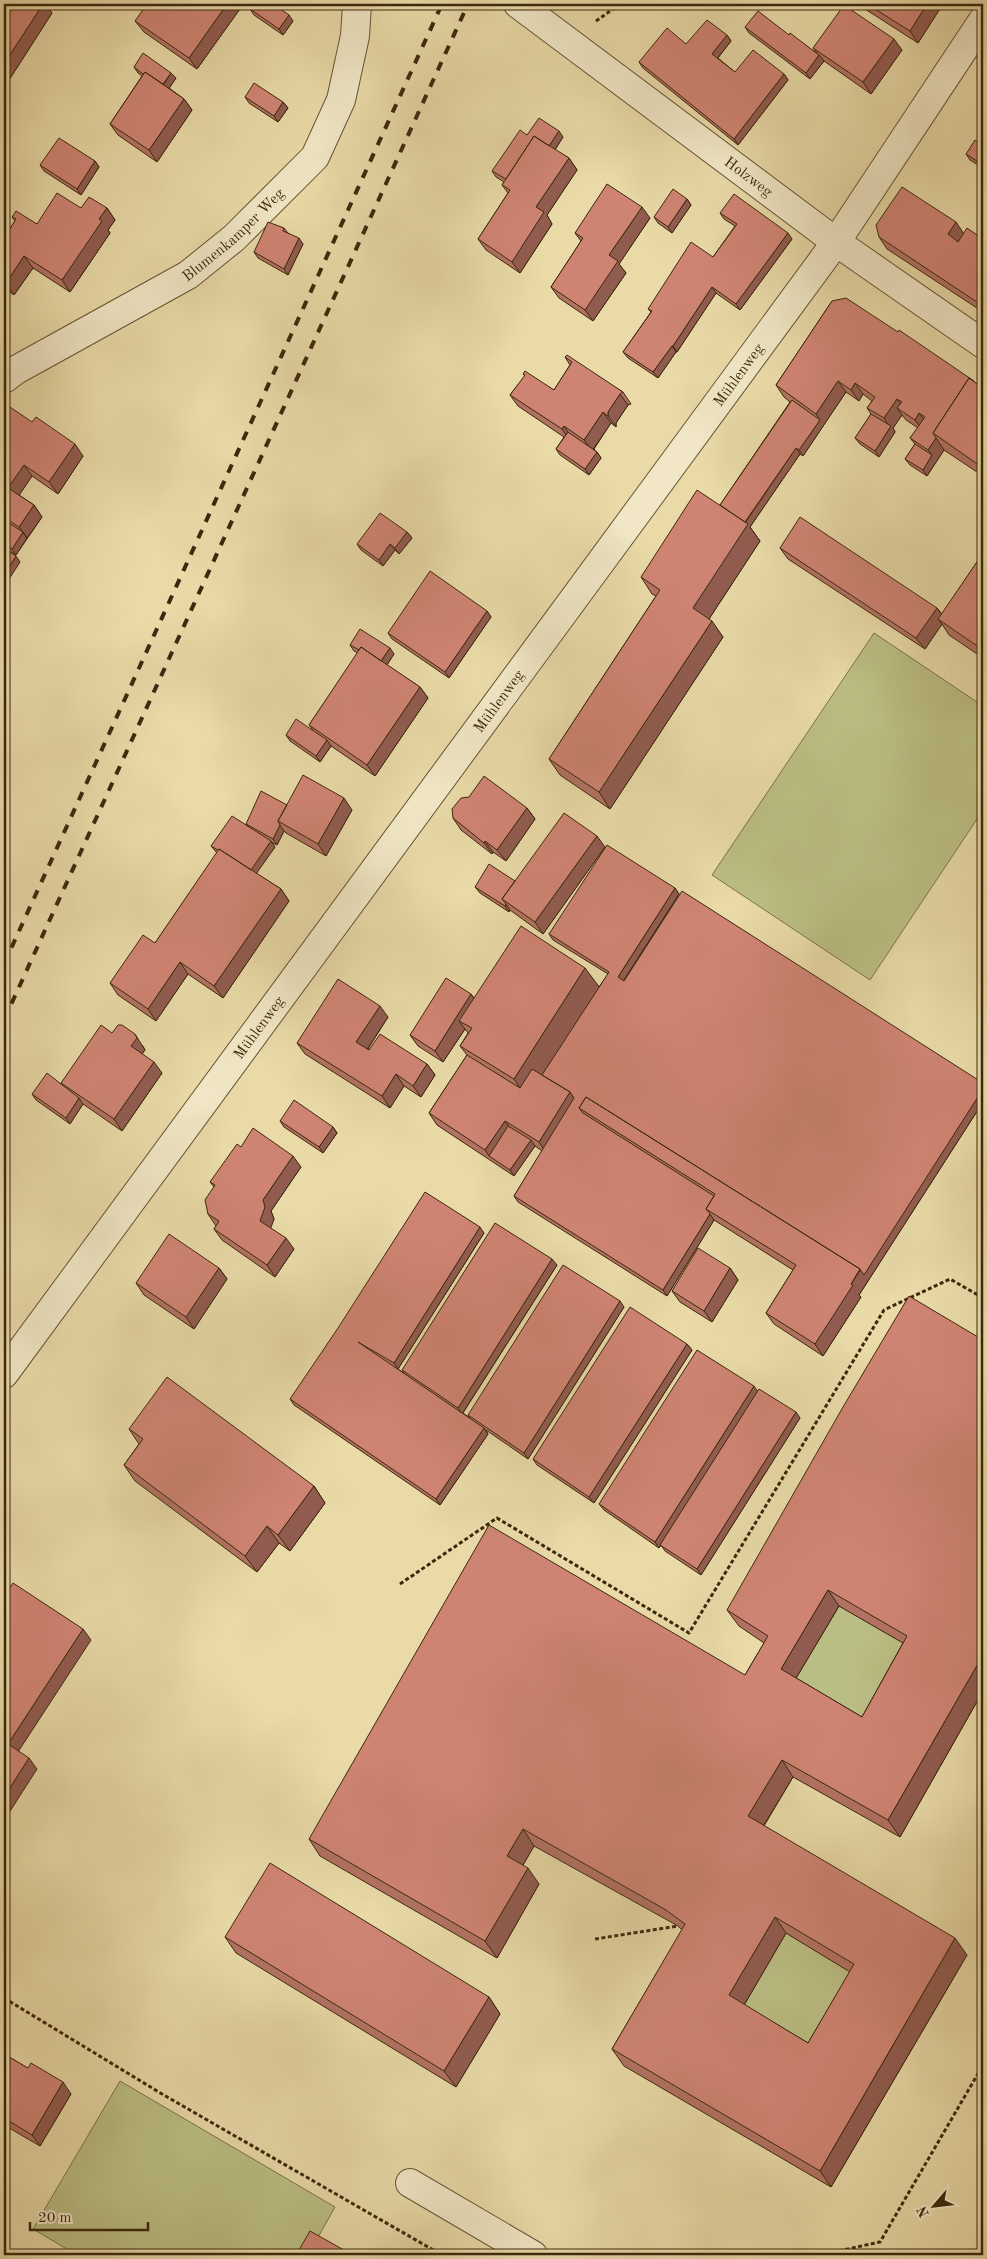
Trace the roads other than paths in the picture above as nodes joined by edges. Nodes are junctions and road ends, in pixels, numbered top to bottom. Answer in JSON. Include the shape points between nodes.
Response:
{"nodes":[{"id":1,"x":356,"y":4,"type":"edge"},
{"id":2,"x":518,"y":4,"type":"edge"},
{"id":3,"x":983,"y":20,"type":"edge"},
{"id":4,"x":836,"y":242,"type":"junction"},
{"id":5,"x":983,"y":344,"type":"edge"},
{"id":6,"x":4,"y":379,"type":"edge"},
{"id":7,"x":4,"y":1374,"type":"edge"},
{"id":8,"x":410,"y":2182,"type":"dead end"},
{"id":9,"x":533,"y":2255,"type":"edge"}],
"edges":[{"from":1,"to":6,"type":"street","name":"Blumenkamper Weg","via":[[355,36],[341,100],[315,158],[234,238],[188,275]]},
{"from":2,"to":4,"type":"street","name":"Holzweg"},
{"from":3,"to":4,"type":"street","name":"Mühlenweg"},
{"from":4,"to":5,"type":"street","name":"Holzweg"},
{"from":4,"to":7,"type":"street","name":"Mühlenweg"},
{"from":8,"to":9,"type":"street"}]}
